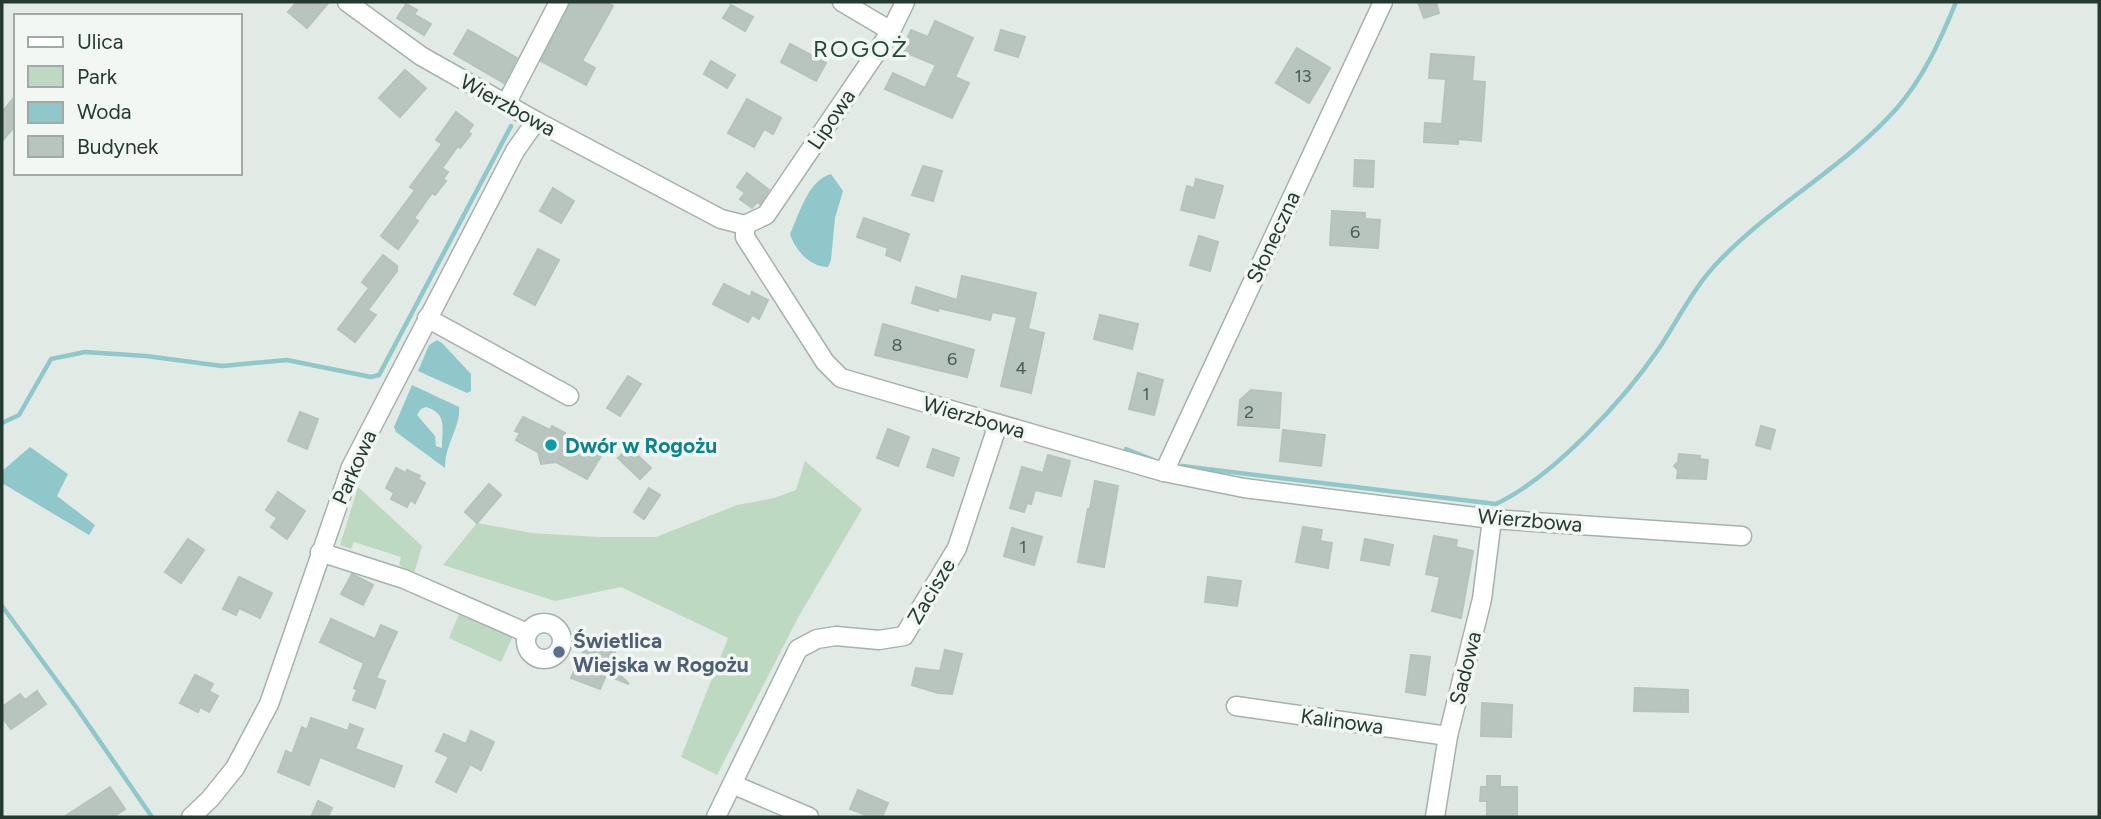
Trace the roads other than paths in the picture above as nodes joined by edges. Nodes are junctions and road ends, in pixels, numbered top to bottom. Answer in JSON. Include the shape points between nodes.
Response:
{"nodes":[{"id":1,"x":347,"y":2,"type":"edge"},
{"id":2,"x":559,"y":2,"type":"edge"},
{"id":3,"x":842,"y":2,"type":"edge"},
{"id":4,"x":905,"y":2,"type":"edge"},
{"id":5,"x":1383,"y":2,"type":"edge"},
{"id":6,"x":891,"y":31,"type":"junction"},
{"id":7,"x":506,"y":104,"type":"junction"},
{"id":8,"x":536,"y":121,"type":"junction"},
{"id":9,"x":745,"y":225,"type":"junction"},
{"id":10,"x":427,"y":318,"type":"junction"},
{"id":11,"x":569,"y":396,"type":"dead end"},
{"id":12,"x":998,"y":424,"type":"junction"},
{"id":13,"x":1164,"y":472,"type":"junction"},
{"id":14,"x":1492,"y":519,"type":"junction"},
{"id":15,"x":1742,"y":536,"type":"dead end"},
{"id":16,"x":320,"y":552,"type":"junction"},
{"id":17,"x":527,"y":633,"type":"dead end"},
{"id":18,"x":1236,"y":706,"type":"dead end"},
{"id":19,"x":1448,"y":736,"type":"junction"},
{"id":20,"x":732,"y":784,"type":"junction"},
{"id":21,"x":191,"y":817,"type":"edge"},
{"id":22,"x":716,"y":817,"type":"edge"},
{"id":23,"x":809,"y":817,"type":"edge"},
{"id":24,"x":1435,"y":817,"type":"edge"}],
"edges":[{"from":1,"to":7,"type":"street","name":"Wierzbowa","via":[[421,55]]},
{"from":2,"to":7,"type":"street"},
{"from":3,"to":6,"type":"street"},
{"from":4,"to":6,"type":"street","name":"Lipowa"},
{"from":5,"to":13,"type":"street","name":"Słoneczna"},
{"from":6,"to":9,"type":"street","name":"Lipowa","via":[[766,215]]},
{"from":7,"to":8,"type":"street","name":"Wierzbowa"},
{"from":8,"to":9,"type":"street","name":"Wierzbowa","via":[[722,219]]},
{"from":8,"to":10,"type":"street","name":"Parkowa","via":[[515,151]]},
{"from":9,"to":12,"type":"street","name":"Wierzbowa","via":[[745,237],[825,362],[841,378]]},
{"from":10,"to":11,"type":"street"},
{"from":10,"to":16,"type":"street","name":"Parkowa","via":[[351,467]]},
{"from":12,"to":13,"type":"street","name":"Wierzbowa"},
{"from":12,"to":20,"type":"street","name":"Zacisze","via":[[957,548],[904,636],[879,640],[836,636],[798,649]]},
{"from":13,"to":14,"type":"street","name":"Wierzbowa","via":[[1244,488]]},
{"from":14,"to":15,"type":"street","name":"Wierzbowa"},
{"from":14,"to":19,"type":"street","name":"Sadowa","via":[[1482,599]]},
{"from":16,"to":17,"type":"street","via":[[404,579]]},
{"from":16,"to":21,"type":"street","name":"Parkowa","via":[[269,704],[235,768]]},
{"from":18,"to":19,"type":"street","name":"Kalinowa"},
{"from":19,"to":24,"type":"street","name":"Sadowa"},
{"from":20,"to":22,"type":"street","name":"Zacisze"},
{"from":20,"to":23,"type":"street"}]}
